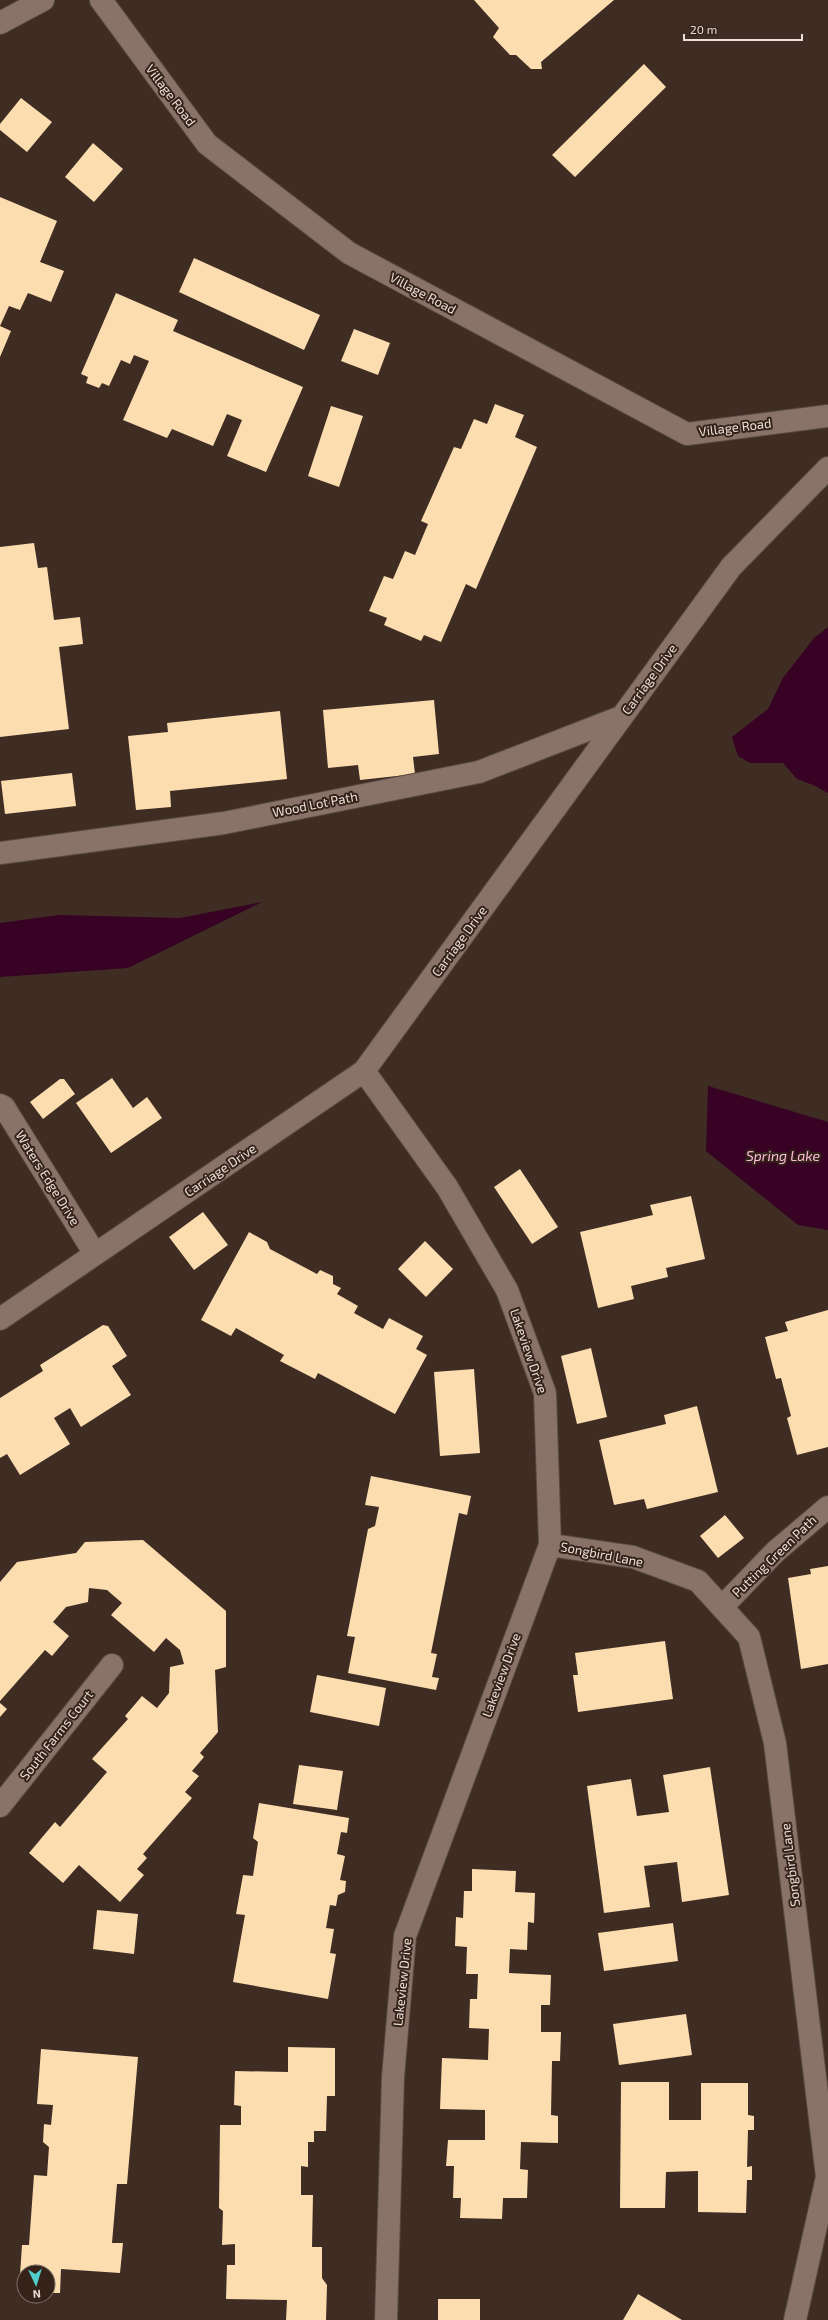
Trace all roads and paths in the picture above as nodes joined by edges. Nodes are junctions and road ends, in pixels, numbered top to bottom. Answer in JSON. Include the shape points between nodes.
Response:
{"nodes":[{"id":1,"x":43,"y":0,"type":"edge"},
{"id":2,"x":100,"y":0,"type":"edge"},
{"id":3,"x":0,"y":23,"type":"edge"},
{"id":4,"x":828,"y":416,"type":"edge"},
{"id":5,"x":828,"y":468,"type":"edge"},
{"id":6,"x":621,"y":718,"type":"junction"},
{"id":7,"x":0,"y":853,"type":"edge"},
{"id":8,"x":364,"y":1071,"type":"junction"},
{"id":9,"x":0,"y":1105,"type":"edge"},
{"id":10,"x":95,"y":1254,"type":"junction"},
{"id":11,"x":0,"y":1319,"type":"edge"},
{"id":12,"x":828,"y":1506,"type":"edge"},
{"id":13,"x":550,"y":1544,"type":"junction"},
{"id":14,"x":722,"y":1607,"type":"junction"},
{"id":15,"x":112,"y":1665,"type":"dead end"},
{"id":16,"x":0,"y":1806,"type":"edge"},
{"id":17,"x":386,"y":2320,"type":"edge"},
{"id":18,"x":795,"y":2320,"type":"edge"}],
"edges":[{"from":1,"to":3,"type":"street"},
{"from":2,"to":4,"type":"street","name":"Village Road","via":[[207,144],[349,253],[686,434]]},
{"from":5,"to":6,"type":"street","name":"Carriage Drive","via":[[731,567]]},
{"from":6,"to":7,"type":"street","name":"Wood Lot Path","via":[[479,772],[224,822]]},
{"from":6,"to":8,"type":"street","name":"Carriage Drive"},
{"from":8,"to":10,"type":"street","name":"Carriage Drive"},
{"from":8,"to":13,"type":"street","name":"Lakeview Drive","via":[[447,1187],[507,1290],[545,1393]]},
{"from":9,"to":10,"type":"street","name":"Waters Edge Drive","via":[[4,1107]]},
{"from":10,"to":11,"type":"street","name":"Carriage Drive"},
{"from":12,"to":14,"type":"street","name":"Putting Green Path","via":[[775,1552]]},
{"from":13,"to":14,"type":"street","name":"Songbird Lane","via":[[633,1557],[698,1581]]},
{"from":13,"to":17,"type":"street","name":"Lakeview Drive","via":[[405,1936],[393,2077]]},
{"from":14,"to":18,"type":"street","name":"Songbird Lane","via":[[749,1638],[775,1743],[827,2178]]},
{"from":15,"to":16,"type":"street","name":"South Farms Court"}]}
